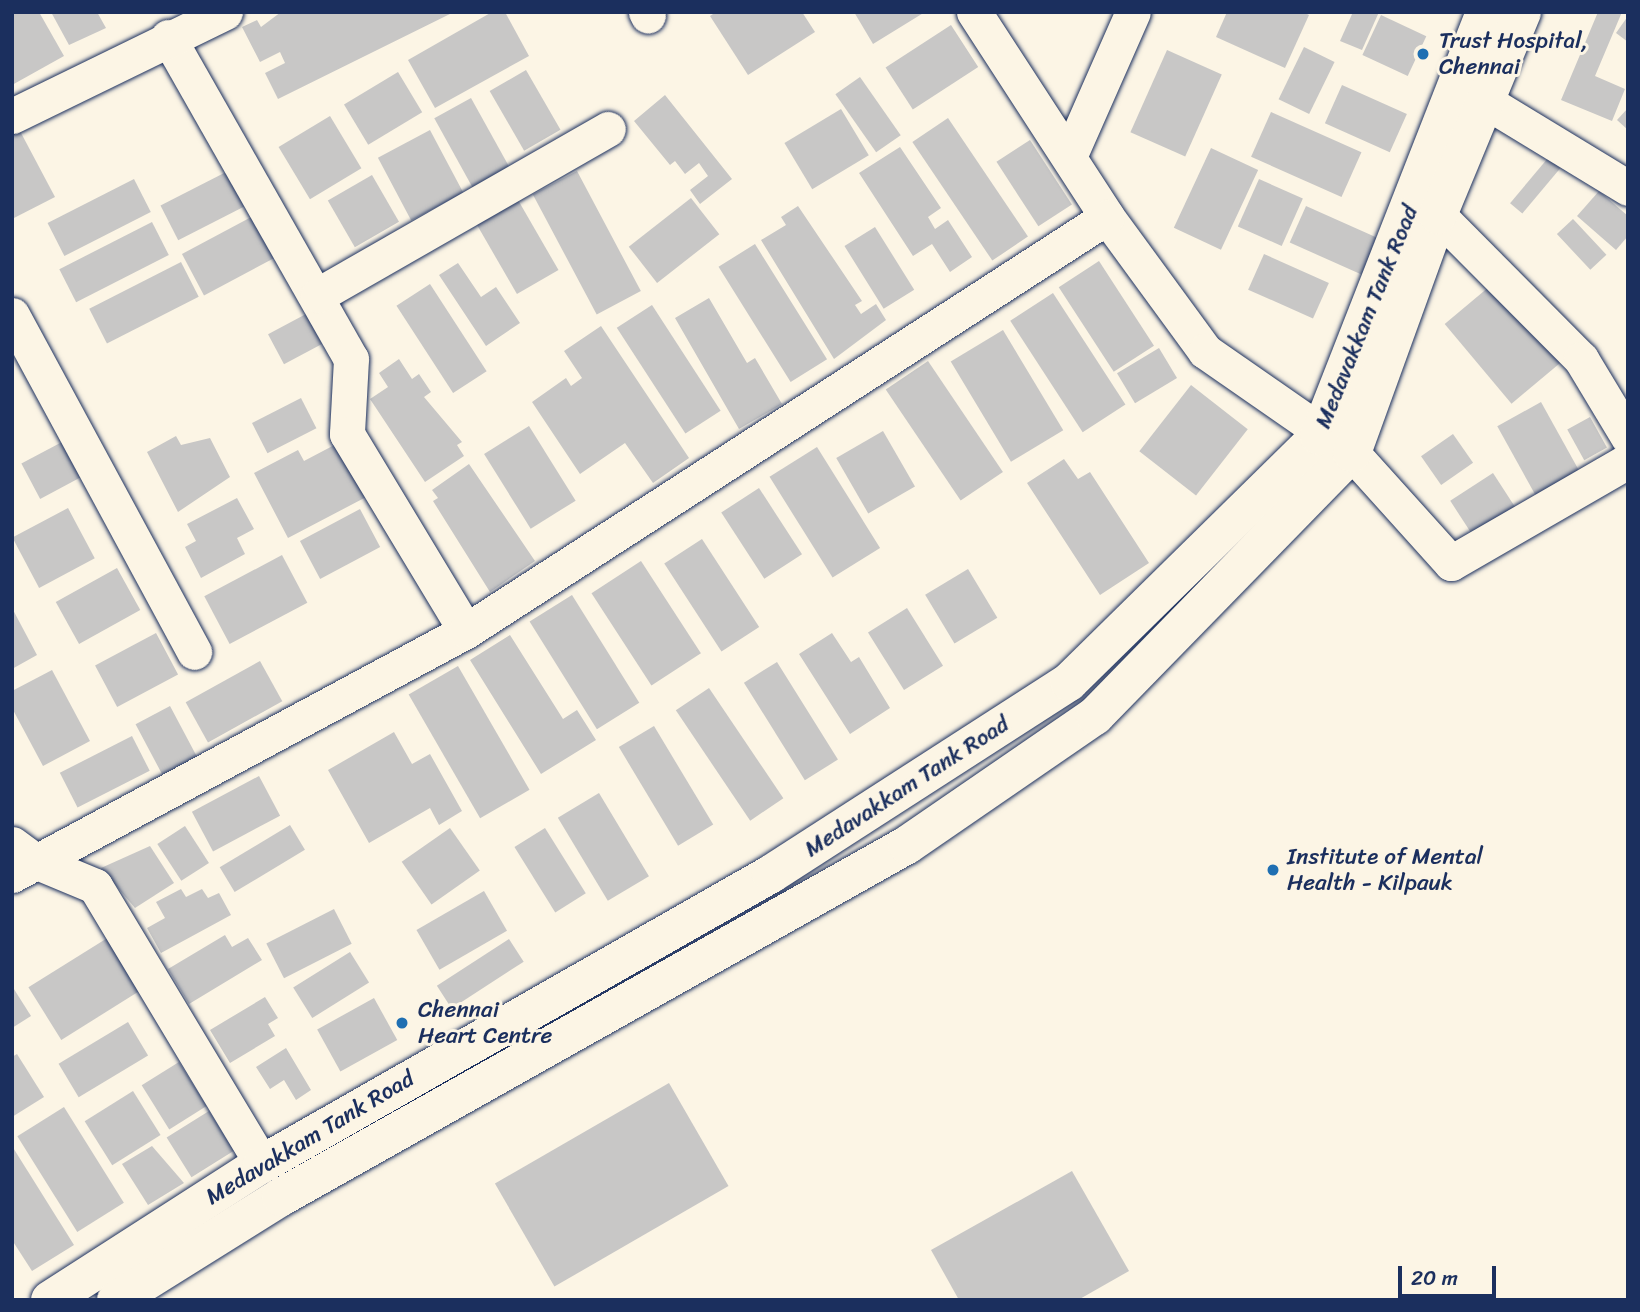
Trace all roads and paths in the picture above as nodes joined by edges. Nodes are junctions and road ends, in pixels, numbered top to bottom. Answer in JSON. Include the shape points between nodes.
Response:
{"nodes":[{"id":1,"x":225,"y":12,"type":"edge"},
{"id":2,"x":974,"y":12,"type":"edge"},
{"id":3,"x":1133,"y":12,"type":"edge"},
{"id":4,"x":1485,"y":12,"type":"edge"},
{"id":5,"x":1522,"y":12,"type":"edge"},
{"id":6,"x":168,"y":37,"type":"junction"},
{"id":7,"x":1485,"y":101,"type":"junction"},
{"id":8,"x":12,"y":116,"type":"edge"},
{"id":9,"x":608,"y":129,"type":"dead end"},
{"id":10,"x":1069,"y":157,"type":"junction"},
{"id":11,"x":1624,"y":177,"type":"edge"},
{"id":12,"x":1438,"y":215,"type":"junction"},
{"id":13,"x":1107,"y":217,"type":"junction"},
{"id":14,"x":318,"y":295,"type":"junction"},
{"id":15,"x":12,"y":315,"type":"edge"},
{"id":16,"x":1628,"y":437,"type":"edge"},
{"id":17,"x":1336,"y":445,"type":"junction"},
{"id":18,"x":1628,"y":461,"type":"edge"},
{"id":19,"x":466,"y":631,"type":"junction"},
{"id":20,"x":194,"y":652,"type":"dead end"},
{"id":21,"x":20,"y":860,"type":"edge"},
{"id":22,"x":262,"y":1164,"type":"junction"},
{"id":23,"x":51,"y":1300,"type":"edge"},
{"id":24,"x":116,"y":1300,"type":"edge"}],
"edges":[{"from":1,"to":6,"type":"street"},
{"from":2,"to":10,"type":"street"},
{"from":3,"to":10,"type":"street"},
{"from":4,"to":17,"type":"main road","name":"Medavakkam Tank Road"},
{"from":5,"to":7,"type":"main road","name":"Medavakkam Tank Road"},
{"from":6,"to":8,"type":"street"},
{"from":6,"to":14,"type":"street"},
{"from":7,"to":11,"type":"street"},
{"from":7,"to":12,"type":"main road","name":"Medavakkam Tank Road"},
{"from":9,"to":14,"type":"street"},
{"from":10,"to":13,"type":"street"},
{"from":12,"to":16,"type":"street","via":[[1581,359]]},
{"from":12,"to":17,"type":"main road","name":"Medavakkam Tank Road"},
{"from":13,"to":17,"type":"street","via":[[1205,351]]},
{"from":13,"to":19,"type":"street"},
{"from":14,"to":19,"type":"street","via":[[351,359],[347,434]]},
{"from":15,"to":20,"type":"street"},
{"from":17,"to":18,"type":"street","via":[[1451,563]]},
{"from":17,"to":22,"type":"main road","name":"Medavakkam Tank Road","via":[[1069,682],[771,874]]},
{"from":17,"to":24,"type":"main road","name":"Medavakkam Tank Road","via":[[1096,716],[1034,764],[907,845],[281,1197]]},
{"from":19,"to":21,"type":"street","via":[[267,743]]},
{"from":21,"to":22,"type":"street","via":[[95,886]]},
{"from":22,"to":23,"type":"main road","name":"Medavakkam Tank Road"}]}
